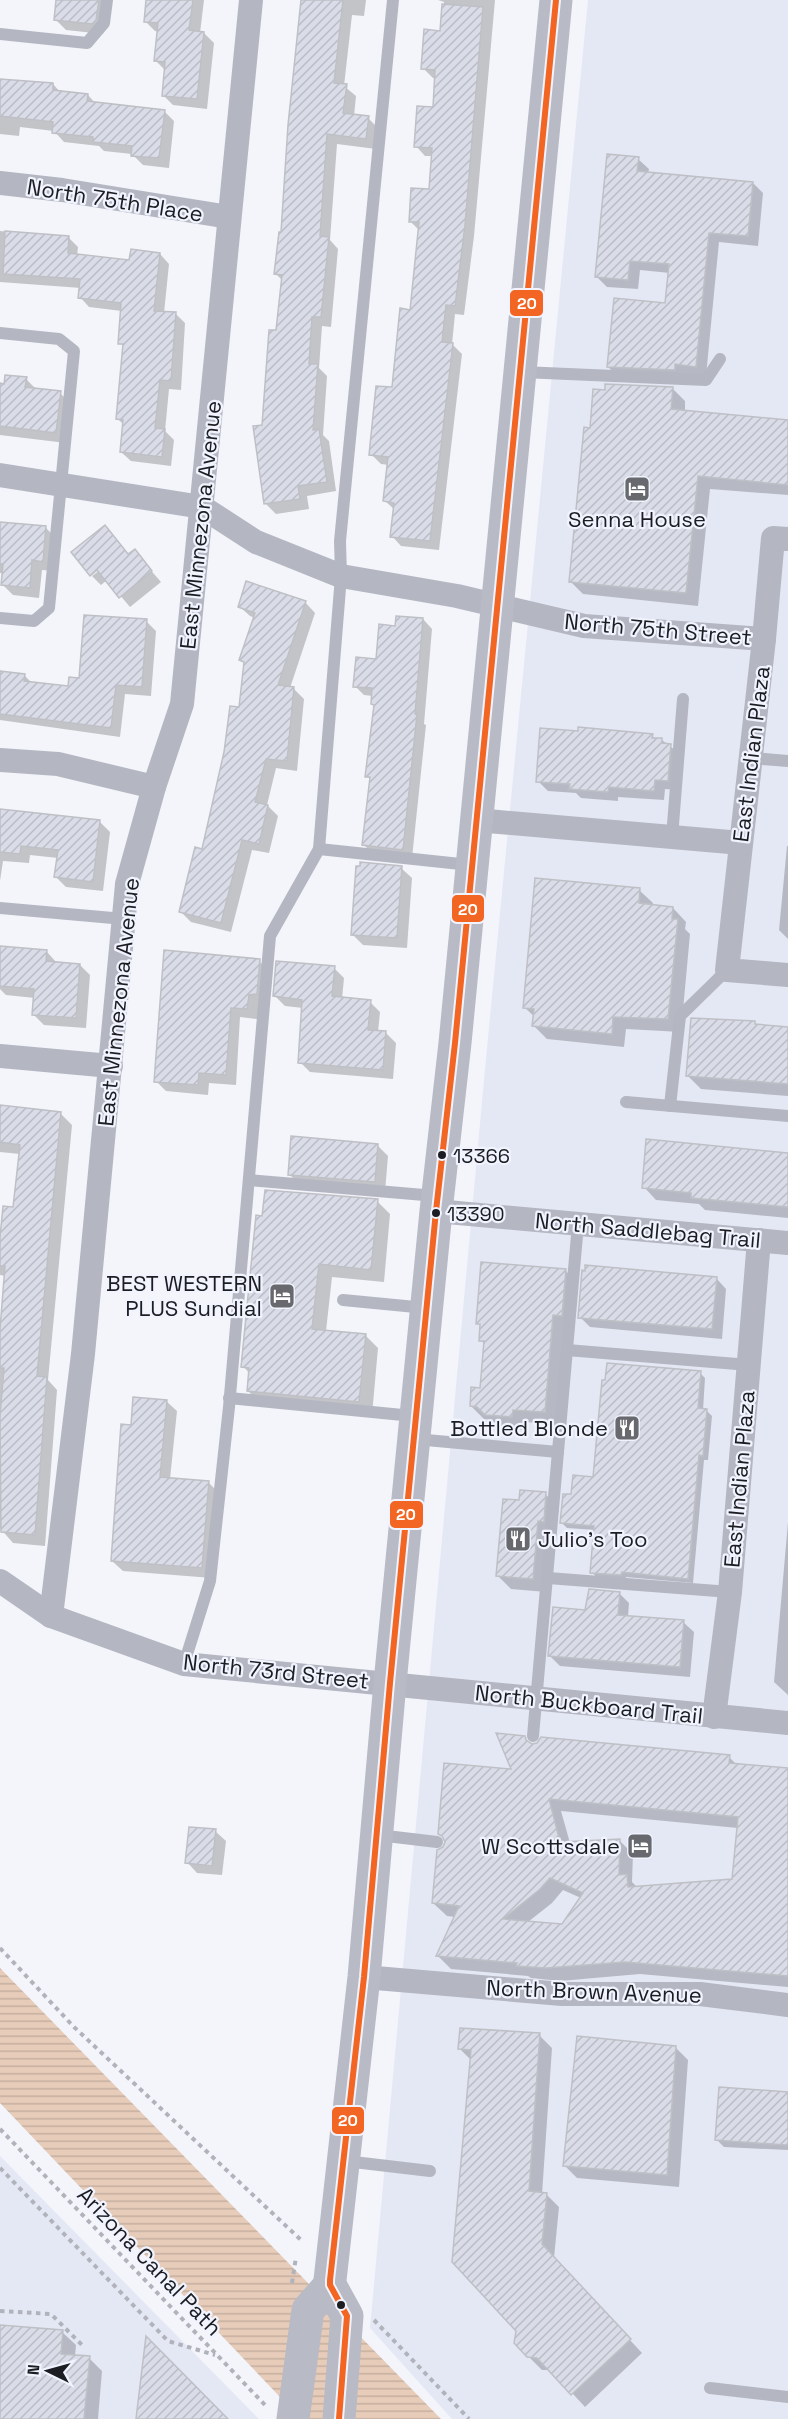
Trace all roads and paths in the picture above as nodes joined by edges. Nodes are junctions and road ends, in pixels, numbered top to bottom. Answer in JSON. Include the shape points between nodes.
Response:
{"nodes":[{"id":1,"x":107,"y":0,"type":"edge"},
{"id":2,"x":251,"y":0,"type":"edge"},
{"id":3,"x":393,"y":0,"type":"edge"},
{"id":4,"x":556,"y":0,"type":"edge"},
{"id":5,"x":0,"y":34,"type":"edge"},
{"id":6,"x":0,"y":183,"type":"edge"},
{"id":7,"x":229,"y":217,"type":"junction"},
{"id":8,"x":0,"y":333,"type":"edge"},
{"id":9,"x":720,"y":359,"type":"dead end"},
{"id":10,"x":520,"y":372,"type":"junction"},
{"id":11,"x":0,"y":475,"type":"edge"},
{"id":12,"x":60,"y":484,"type":"junction"},
{"id":13,"x":202,"y":507,"type":"junction"},
{"id":14,"x":780,"y":539,"type":"edge"},
{"id":15,"x":341,"y":576,"type":"junction"},
{"id":16,"x":498,"y":606,"type":"junction"},
{"id":17,"x":0,"y":618,"type":"edge"},
{"id":18,"x":764,"y":639,"type":"junction"},
{"id":19,"x":683,"y":699,"type":"dead end"},
{"id":20,"x":751,"y":758,"type":"junction"},
{"id":21,"x":0,"y":760,"type":"edge"},
{"id":22,"x":788,"y":761,"type":"edge"},
{"id":23,"x":154,"y":787,"type":"junction"},
{"id":24,"x":476,"y":820,"type":"junction"},
{"id":25,"x":672,"y":837,"type":"junction"},
{"id":26,"x":741,"y":843,"type":"junction"},
{"id":27,"x":319,"y":849,"type":"junction"},
{"id":28,"x":472,"y":866,"type":"junction"},
{"id":29,"x":0,"y":908,"type":"edge"},
{"id":30,"x":124,"y":919,"type":"junction"},
{"id":31,"x":727,"y":970,"type":"junction"},
{"id":32,"x":788,"y":975,"type":"edge"},
{"id":33,"x":0,"y":1056,"type":"edge"},
{"id":34,"x":111,"y":1066,"type":"junction"},
{"id":35,"x":626,"y":1102,"type":"dead end"},
{"id":36,"x":670,"y":1106,"type":"junction"},
{"id":37,"x":788,"y":1116,"type":"edge"},
{"id":38,"x":249,"y":1180,"type":"junction"},
{"id":39,"x":437,"y":1203,"type":"junction"},
{"id":40,"x":578,"y":1224,"type":"junction"},
{"id":41,"x":759,"y":1240,"type":"junction"},
{"id":42,"x":788,"y":1243,"type":"edge"},
{"id":43,"x":344,"y":1300,"type":"dead end"},
{"id":44,"x":427,"y":1308,"type":"junction"},
{"id":45,"x":567,"y":1350,"type":"junction"},
{"id":46,"x":749,"y":1365,"type":"junction"},
{"id":47,"x":230,"y":1398,"type":"junction"},
{"id":48,"x":415,"y":1427,"type":"junction"},
{"id":49,"x":558,"y":1452,"type":"junction"},
{"id":50,"x":548,"y":1578,"type":"junction"},
{"id":51,"x":0,"y":1581,"type":"edge"},
{"id":52,"x":730,"y":1592,"type":"junction"},
{"id":53,"x":51,"y":1616,"type":"junction"},
{"id":54,"x":184,"y":1664,"type":"junction"},
{"id":55,"x":390,"y":1683,"type":"junction"},
{"id":56,"x":535,"y":1699,"type":"junction"},
{"id":57,"x":714,"y":1717,"type":"junction"},
{"id":58,"x":788,"y":1723,"type":"edge"},
{"id":59,"x":533,"y":1736,"type":"dead end"},
{"id":60,"x":376,"y":1835,"type":"junction"},
{"id":61,"x":437,"y":1842,"type":"dead end"},
{"id":62,"x":0,"y":1948,"type":"edge"},
{"id":63,"x":364,"y":1977,"type":"junction"},
{"id":64,"x":788,"y":2005,"type":"edge"},
{"id":65,"x":0,"y":2129,"type":"edge"},
{"id":66,"x":343,"y":2161,"type":"junction"},
{"id":67,"x":0,"y":2168,"type":"edge"},
{"id":68,"x":430,"y":2171,"type":"dead end"},
{"id":69,"x":301,"y":2240,"type":"dead end"},
{"id":70,"x":330,"y":2284,"type":"junction"},
{"id":71,"x":0,"y":2311,"type":"edge"},
{"id":72,"x":370,"y":2316,"type":"dead end"},
{"id":73,"x":84,"y":2347,"type":"dead end"},
{"id":74,"x":218,"y":2356,"type":"junction"},
{"id":75,"x":710,"y":2388,"type":"dead end"},
{"id":76,"x":788,"y":2397,"type":"edge"},
{"id":77,"x":281,"y":2414,"type":"edge"},
{"id":78,"x":465,"y":2414,"type":"junction"},
{"id":79,"x":339,"y":2419,"type":"edge"},
{"id":80,"x":460,"y":2419,"type":"edge"},
{"id":81,"x":469,"y":2419,"type":"edge"}],
"edges":[{"from":1,"to":5,"type":"lane","via":[[105,23],[87,43]]},
{"from":2,"to":7,"type":"street","name":"East Minnezona Avenue"},
{"from":3,"to":15,"type":"lane","via":[[340,541]]},
{"from":4,"to":10,"type":"main road"},
{"from":6,"to":7,"type":"street","name":"North 75th Place"},
{"from":7,"to":13,"type":"street","name":"East Minnezona Avenue"},
{"from":8,"to":12,"type":"lane","via":[[59,339],[74,351]]},
{"from":9,"to":10,"type":"lane","via":[[706,380]]},
{"from":10,"to":16,"type":"main road"},
{"from":11,"to":12,"type":"street","name":"North 75th Street"},
{"from":12,"to":13,"type":"street","name":"North 75th Street"},
{"from":12,"to":17,"type":"lane","via":[[49,608],[34,621]]},
{"from":13,"to":15,"type":"street","name":"North 75th Street","via":[[256,542]]},
{"from":13,"to":23,"type":"street","name":"East Minnezona Avenue","via":[[182,704]]},
{"from":14,"to":18,"type":"street","name":"East Indian Plaza"},
{"from":15,"to":16,"type":"street","name":"North 75th Street"},
{"from":15,"to":27,"type":"lane"},
{"from":16,"to":18,"type":"street","name":"North 75th Street","via":[[584,627]]},
{"from":16,"to":24,"type":"main road"},
{"from":18,"to":20,"type":"street","name":"East Indian Plaza"},
{"from":19,"to":25,"type":"lane"},
{"from":20,"to":22,"type":"lane"},
{"from":20,"to":26,"type":"street","name":"East Indian Plaza"},
{"from":21,"to":23,"type":"street","via":[[58,764]]},
{"from":23,"to":30,"type":"street","name":"East Minnezona Avenue","via":[[127,884]]},
{"from":24,"to":25,"type":"street"},
{"from":24,"to":28,"type":"main road"},
{"from":25,"to":26,"type":"street"},
{"from":26,"to":31,"type":"street","name":"East Indian Plaza"},
{"from":27,"to":28,"type":"lane"},
{"from":27,"to":38,"type":"lane","via":[[270,936]]},
{"from":28,"to":39,"type":"main road"},
{"from":29,"to":30,"type":"lane"},
{"from":30,"to":34,"type":"street","name":"East Minnezona Avenue"},
{"from":31,"to":32,"type":"street"},
{"from":31,"to":36,"type":"lane","via":[[680,1016]]},
{"from":33,"to":34,"type":"street"},
{"from":34,"to":53,"type":"street","name":"East Minnezona Avenue","via":[[83,1354]]},
{"from":35,"to":36,"type":"lane"},
{"from":36,"to":37,"type":"lane"},
{"from":38,"to":39,"type":"lane"},
{"from":38,"to":47,"type":"lane"},
{"from":39,"to":40,"type":"street","name":"North Saddlebag Trail"},
{"from":39,"to":44,"type":"main road"},
{"from":40,"to":41,"type":"street","name":"North Saddlebag Trail"},
{"from":40,"to":45,"type":"lane"},
{"from":41,"to":42,"type":"street","name":"North Saddlebag Trail"},
{"from":41,"to":46,"type":"street","name":"East Indian Plaza"},
{"from":43,"to":44,"type":"lane"},
{"from":44,"to":48,"type":"main road"},
{"from":45,"to":46,"type":"lane"},
{"from":45,"to":49,"type":"lane"},
{"from":46,"to":52,"type":"street","name":"East Indian Plaza"},
{"from":47,"to":48,"type":"lane"},
{"from":47,"to":54,"type":"lane","via":[[210,1581]]},
{"from":48,"to":49,"type":"lane"},
{"from":48,"to":55,"type":"main road"},
{"from":49,"to":50,"type":"lane"},
{"from":50,"to":52,"type":"lane"},
{"from":50,"to":56,"type":"lane"},
{"from":51,"to":53,"type":"street","name":"North 73rd Street"},
{"from":52,"to":57,"type":"street","name":"East Indian Plaza"},
{"from":53,"to":54,"type":"street","name":"North 73rd Street"},
{"from":54,"to":55,"type":"street","name":"North 73rd Street"},
{"from":55,"to":56,"type":"street","name":"North Buckboard Trail"},
{"from":55,"to":60,"type":"main road"},
{"from":56,"to":57,"type":"street","name":"North Buckboard Trail"},
{"from":56,"to":59,"type":"lane"},
{"from":57,"to":58,"type":"street","name":"North Buckboard Trail"},
{"from":60,"to":61,"type":"lane"},
{"from":60,"to":63,"type":"main road"},
{"from":62,"to":69,"type":"path","via":[[74,2027]]},
{"from":63,"to":64,"type":"street","name":"North Brown Avenue","via":[[562,1994],[700,1994]]},
{"from":63,"to":66,"type":"main road"},
{"from":65,"to":74,"type":"path","name":"Arizona Canal Path"},
{"from":66,"to":68,"type":"lane"},
{"from":66,"to":70,"type":"main road"},
{"from":67,"to":74,"type":"path","via":[[168,2341]]},
{"from":70,"to":77,"type":"main road","via":[[308,2310]]},
{"from":70,"to":79,"type":"main road","via":[[347,2316]]},
{"from":71,"to":73,"type":"path","via":[[51,2314]]},
{"from":72,"to":78,"type":"path"},
{"from":74,"to":77,"type":"path","name":"Arizona Canal Path"},
{"from":75,"to":76,"type":"lane"},
{"from":78,"to":80,"type":"path"},
{"from":78,"to":81,"type":"path"}]}
